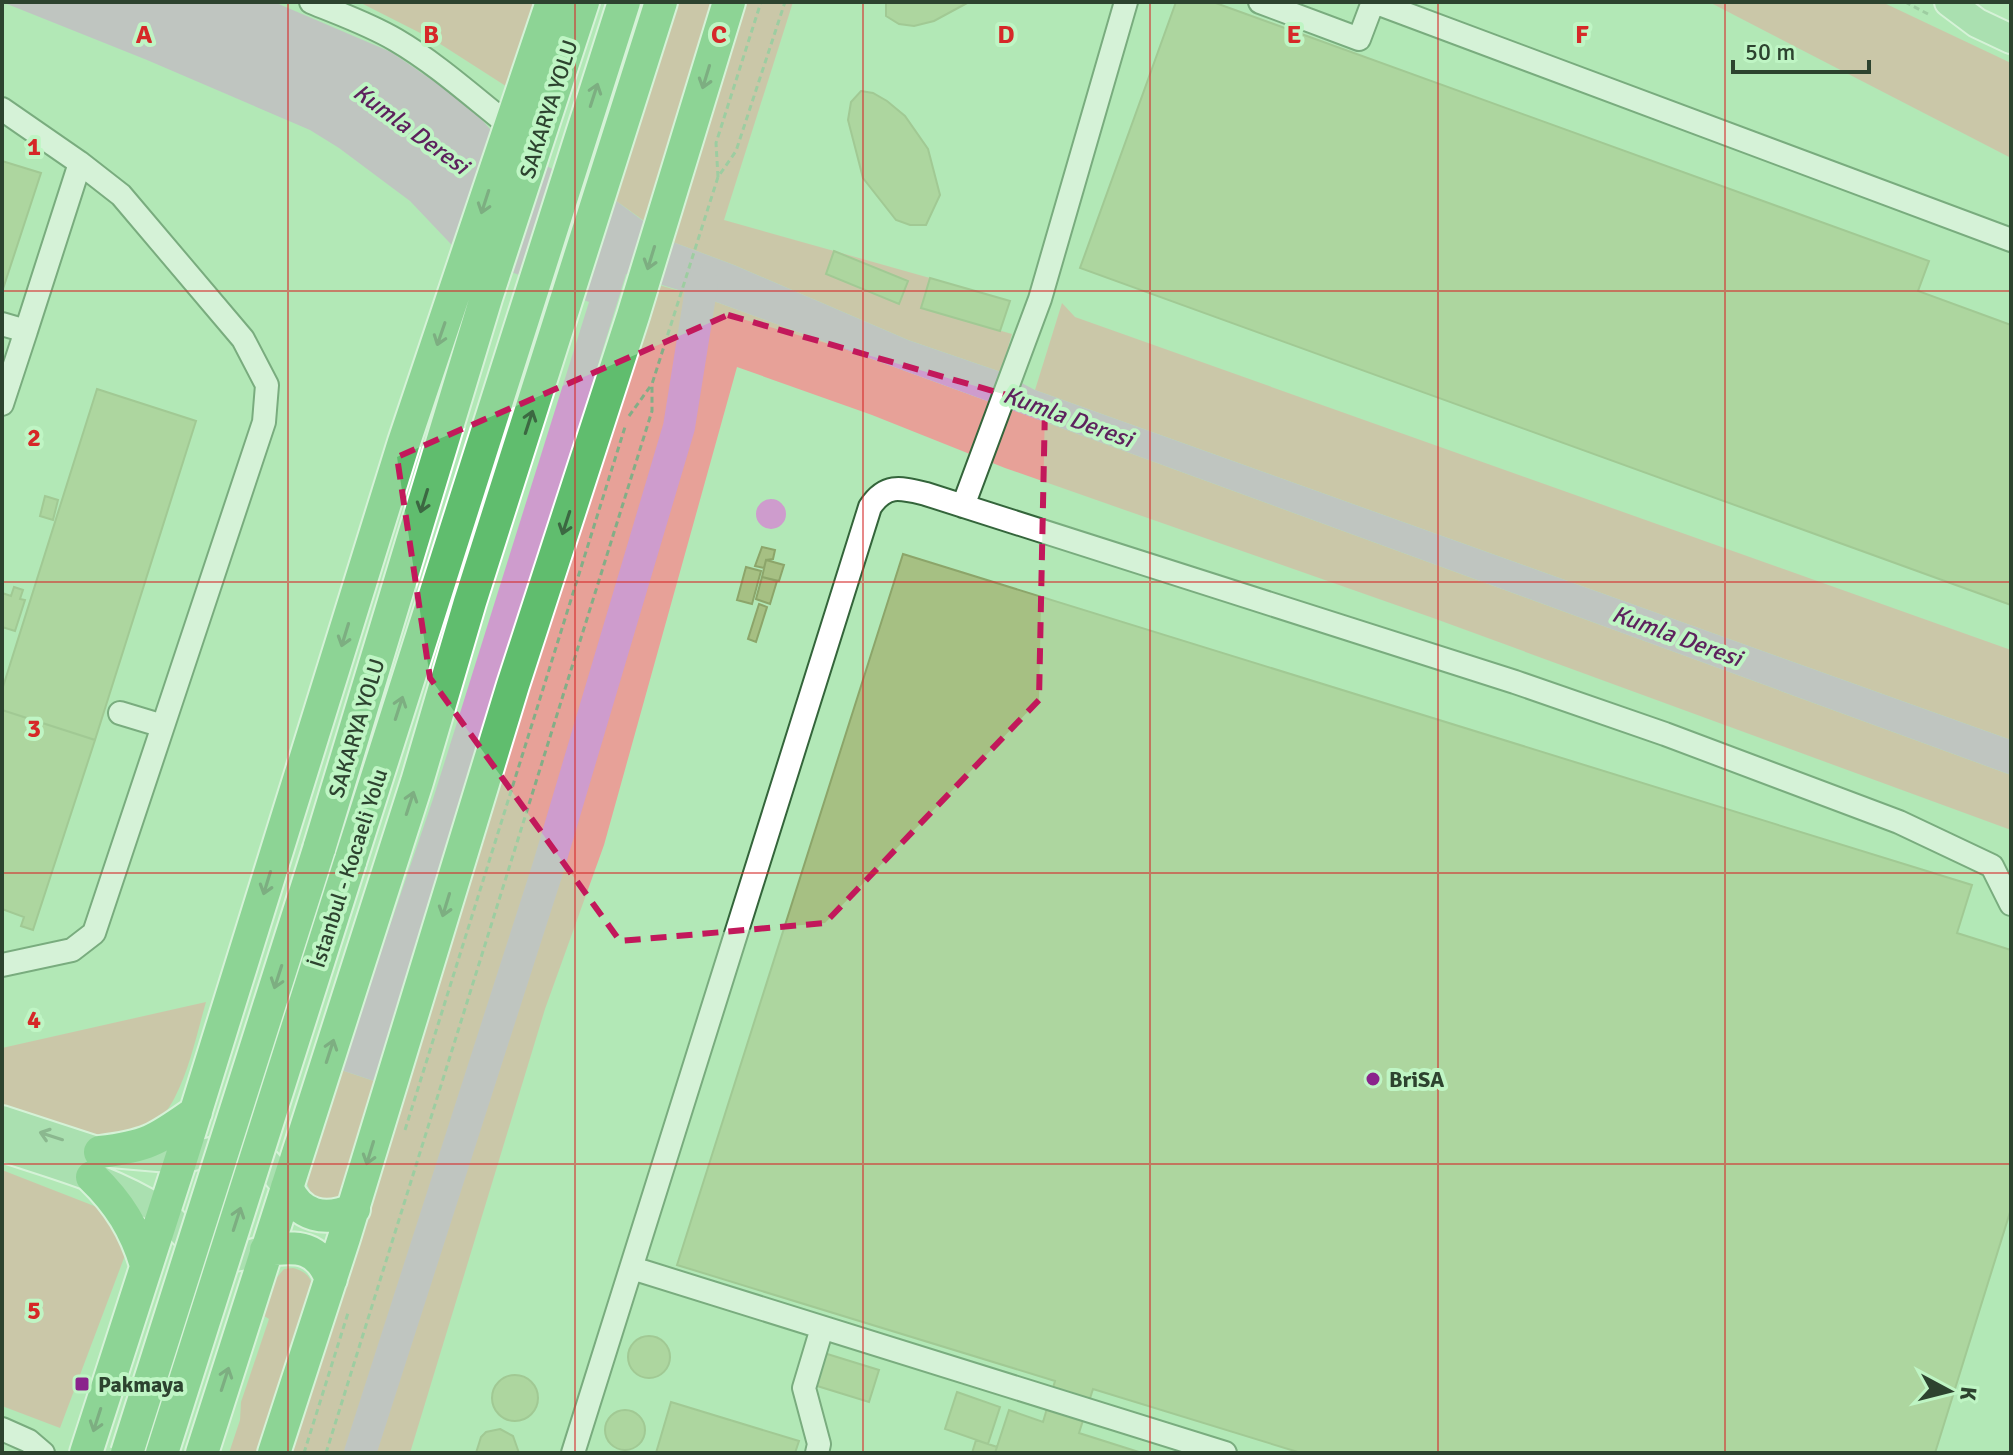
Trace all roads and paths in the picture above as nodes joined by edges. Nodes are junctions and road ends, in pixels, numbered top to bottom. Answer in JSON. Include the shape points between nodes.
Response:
{"nodes":[{"id":1,"x":311,"y":2,"type":"edge"},
{"id":2,"x":552,"y":2,"type":"edge"},
{"id":3,"x":583,"y":2,"type":"edge"},
{"id":4,"x":624,"y":2,"type":"edge"},
{"id":5,"x":661,"y":2,"type":"edge"},
{"id":6,"x":729,"y":2,"type":"edge"},
{"id":7,"x":761,"y":2,"type":"edge"},
{"id":8,"x":785,"y":2,"type":"edge"},
{"id":9,"x":1126,"y":2,"type":"edge"},
{"id":10,"x":1260,"y":2,"type":"edge"},
{"id":11,"x":1373,"y":2,"type":"edge"},
{"id":12,"x":1930,"y":2,"type":"edge"},
{"id":13,"x":1949,"y":2,"type":"edge"},
{"id":14,"x":1977,"y":23,"type":"junction"},
{"id":15,"x":2011,"y":39,"type":"edge"},
{"id":16,"x":2,"y":109,"type":"edge"},
{"id":17,"x":515,"y":142,"type":"junction"},
{"id":18,"x":80,"y":163,"type":"junction"},
{"id":19,"x":718,"y":177,"type":"junction"},
{"id":20,"x":2011,"y":240,"type":"edge"},
{"id":21,"x":481,"y":263,"type":"junction"},
{"id":22,"x":486,"y":298,"type":"junction"},
{"id":23,"x":2,"y":324,"type":"edge"},
{"id":24,"x":26,"y":331,"type":"junction"},
{"id":25,"x":517,"y":340,"type":"junction"},
{"id":26,"x":652,"y":384,"type":"junction"},
{"id":27,"x":2,"y":404,"type":"edge"},
{"id":28,"x":963,"y":506,"type":"junction"},
{"id":29,"x":362,"y":583,"type":"junction"},
{"id":30,"x":470,"y":602,"type":"junction"},
{"id":31,"x":120,"y":713,"type":"dead end"},
{"id":32,"x":163,"y":726,"type":"junction"},
{"id":33,"x":2011,"y":904,"type":"edge"},
{"id":34,"x":2,"y":965,"type":"edge"},
{"id":35,"x":210,"y":1066,"type":"junction"},
{"id":36,"x":311,"y":1110,"type":"junction"},
{"id":37,"x":196,"y":1112,"type":"junction"},
{"id":38,"x":2,"y":1120,"type":"edge"},
{"id":39,"x":403,"y":1135,"type":"dead end"},
{"id":40,"x":2,"y":1147,"type":"edge"},
{"id":41,"x":181,"y":1159,"type":"junction"},
{"id":42,"x":96,"y":1164,"type":"junction"},
{"id":43,"x":287,"y":1187,"type":"junction"},
{"id":44,"x":354,"y":1209,"type":"junction"},
{"id":45,"x":164,"y":1213,"type":"junction"},
{"id":46,"x":266,"y":1250,"type":"junction"},
{"id":47,"x":146,"y":1265,"type":"junction"},
{"id":48,"x":632,"y":1268,"type":"junction"},
{"id":49,"x":342,"y":1290,"type":"junction"},
{"id":50,"x":132,"y":1310,"type":"junction"},
{"id":51,"x":822,"y":1328,"type":"junction"},
{"id":52,"x":238,"y":1339,"type":"junction"},
{"id":53,"x":2,"y":1429,"type":"edge"},
{"id":54,"x":43,"y":1453,"type":"edge"},
{"id":55,"x":86,"y":1453,"type":"edge"},
{"id":56,"x":127,"y":1453,"type":"edge"},
{"id":57,"x":162,"y":1453,"type":"edge"},
{"id":58,"x":202,"y":1453,"type":"edge"},
{"id":59,"x":274,"y":1453,"type":"edge"},
{"id":60,"x":304,"y":1453,"type":"edge"},
{"id":61,"x":326,"y":1453,"type":"edge"},
{"id":62,"x":573,"y":1453,"type":"edge"},
{"id":63,"x":817,"y":1453,"type":"edge"},
{"id":64,"x":1225,"y":1453,"type":"edge"}],
"edges":[{"from":1,"to":17,"type":"street","via":[[366,24],[429,62]]},
{"from":2,"to":17,"type":"highway"},
{"from":3,"to":17,"type":"highway","name":"SAKARYA YOLU"},
{"from":25,"to":4,"type":"highway","name":"İstanbul - Kocaeli Yolu","one_way":true},
{"from":30,"to":5,"type":"highway","one_way":true},
{"from":6,"to":44,"type":"highway","one_way":true},
{"from":7,"to":19,"type":"path","via":[[716,143]]},
{"from":8,"to":19,"type":"path","via":[[736,151]]},
{"from":9,"to":28,"type":"street","via":[[1040,299]]},
{"from":10,"to":11,"type":"street","via":[[1359,39]]},
{"from":11,"to":20,"type":"street"},
{"from":12,"to":14,"type":"main road"},
{"from":13,"to":14,"type":"main road"},
{"from":14,"to":15,"type":"main road"},
{"from":16,"to":18,"type":"street"},
{"from":17,"to":21,"type":"highway","name":"SAKARYA YOLU","one_way":true},
{"from":18,"to":24,"type":"street"},
{"from":18,"to":32,"type":"street","via":[[121,195],[243,339],[267,385],[264,422]]},
{"from":19,"to":26,"type":"path"},
{"from":21,"to":22,"type":"highway","name":"SAKARYA YOLU"},
{"from":21,"to":29,"type":"highway","one_way":true,"via":[[404,442]]},
{"from":22,"to":29,"type":"highway"},
{"from":22,"to":56,"type":"highway","name":"SAKARYA YOLU","one_way":true,"bridge":true,"via":[[319,849]]},
{"from":23,"to":24,"type":"street"},
{"from":24,"to":27,"type":"street"},
{"from":25,"to":30,"type":"highway"},
{"from":57,"to":25,"type":"highway","name":"İstanbul - Kocaeli Yolu","one_way":true,"bridge":true},
{"from":26,"to":39,"type":"path","via":[[629,414]]},
{"from":26,"to":61,"type":"path","via":[[652,411]]},
{"from":28,"to":33,"type":"street","via":[[1515,682],[1884,816],[1992,866]]},
{"from":28,"to":48,"type":"street","via":[[890,489],[870,507]]},
{"from":29,"to":35,"type":"highway","one_way":true},
{"from":36,"to":30,"type":"highway","one_way":true},
{"from":31,"to":32,"type":"street"},
{"from":32,"to":34,"type":"street","via":[[94,933],[72,950]]},
{"from":35,"to":36,"type":"highway","via":[[229,1103],[250,1116],[278,1122]]},
{"from":35,"to":37,"type":"highway"},
{"from":36,"to":43,"type":"highway"},
{"from":37,"to":41,"type":"highway"},
{"from":37,"to":42,"type":"highway","via":[[150,1143]]},
{"from":42,"to":38,"type":"main road","one_way":true},
{"from":40,"to":42,"type":"main road"},
{"from":41,"to":42,"type":"main road"},
{"from":41,"to":43,"type":"main road","via":[[244,1150],[266,1162]]},
{"from":41,"to":45,"type":"highway"},
{"from":42,"to":45,"type":"main road","via":[[112,1184]]},
{"from":42,"to":47,"type":"highway","via":[[136,1235]]},
{"from":43,"to":44,"type":"highway","via":[[295,1202],[314,1215],[338,1216]]},
{"from":43,"to":46,"type":"highway"},
{"from":44,"to":49,"type":"highway"},
{"from":45,"to":46,"type":"main road","via":[[213,1255],[236,1257]]},
{"from":45,"to":47,"type":"highway"},
{"from":46,"to":49,"type":"highway","via":[[287,1247],[315,1255]]},
{"from":46,"to":52,"type":"highway"},
{"from":47,"to":50,"type":"highway"},
{"from":48,"to":51,"type":"street"},
{"from":48,"to":62,"type":"street"},
{"from":49,"to":59,"type":"highway"},
{"from":49,"to":60,"type":"path"},
{"from":50,"to":52,"type":"highway","via":[[171,1293],[195,1295],[215,1303]]},
{"from":50,"to":55,"type":"highway","one_way":true},
{"from":51,"to":63,"type":"street","via":[[804,1388]]},
{"from":51,"to":64,"type":"street"},
{"from":58,"to":52,"type":"highway","one_way":true},
{"from":53,"to":54,"type":"street"}]}
